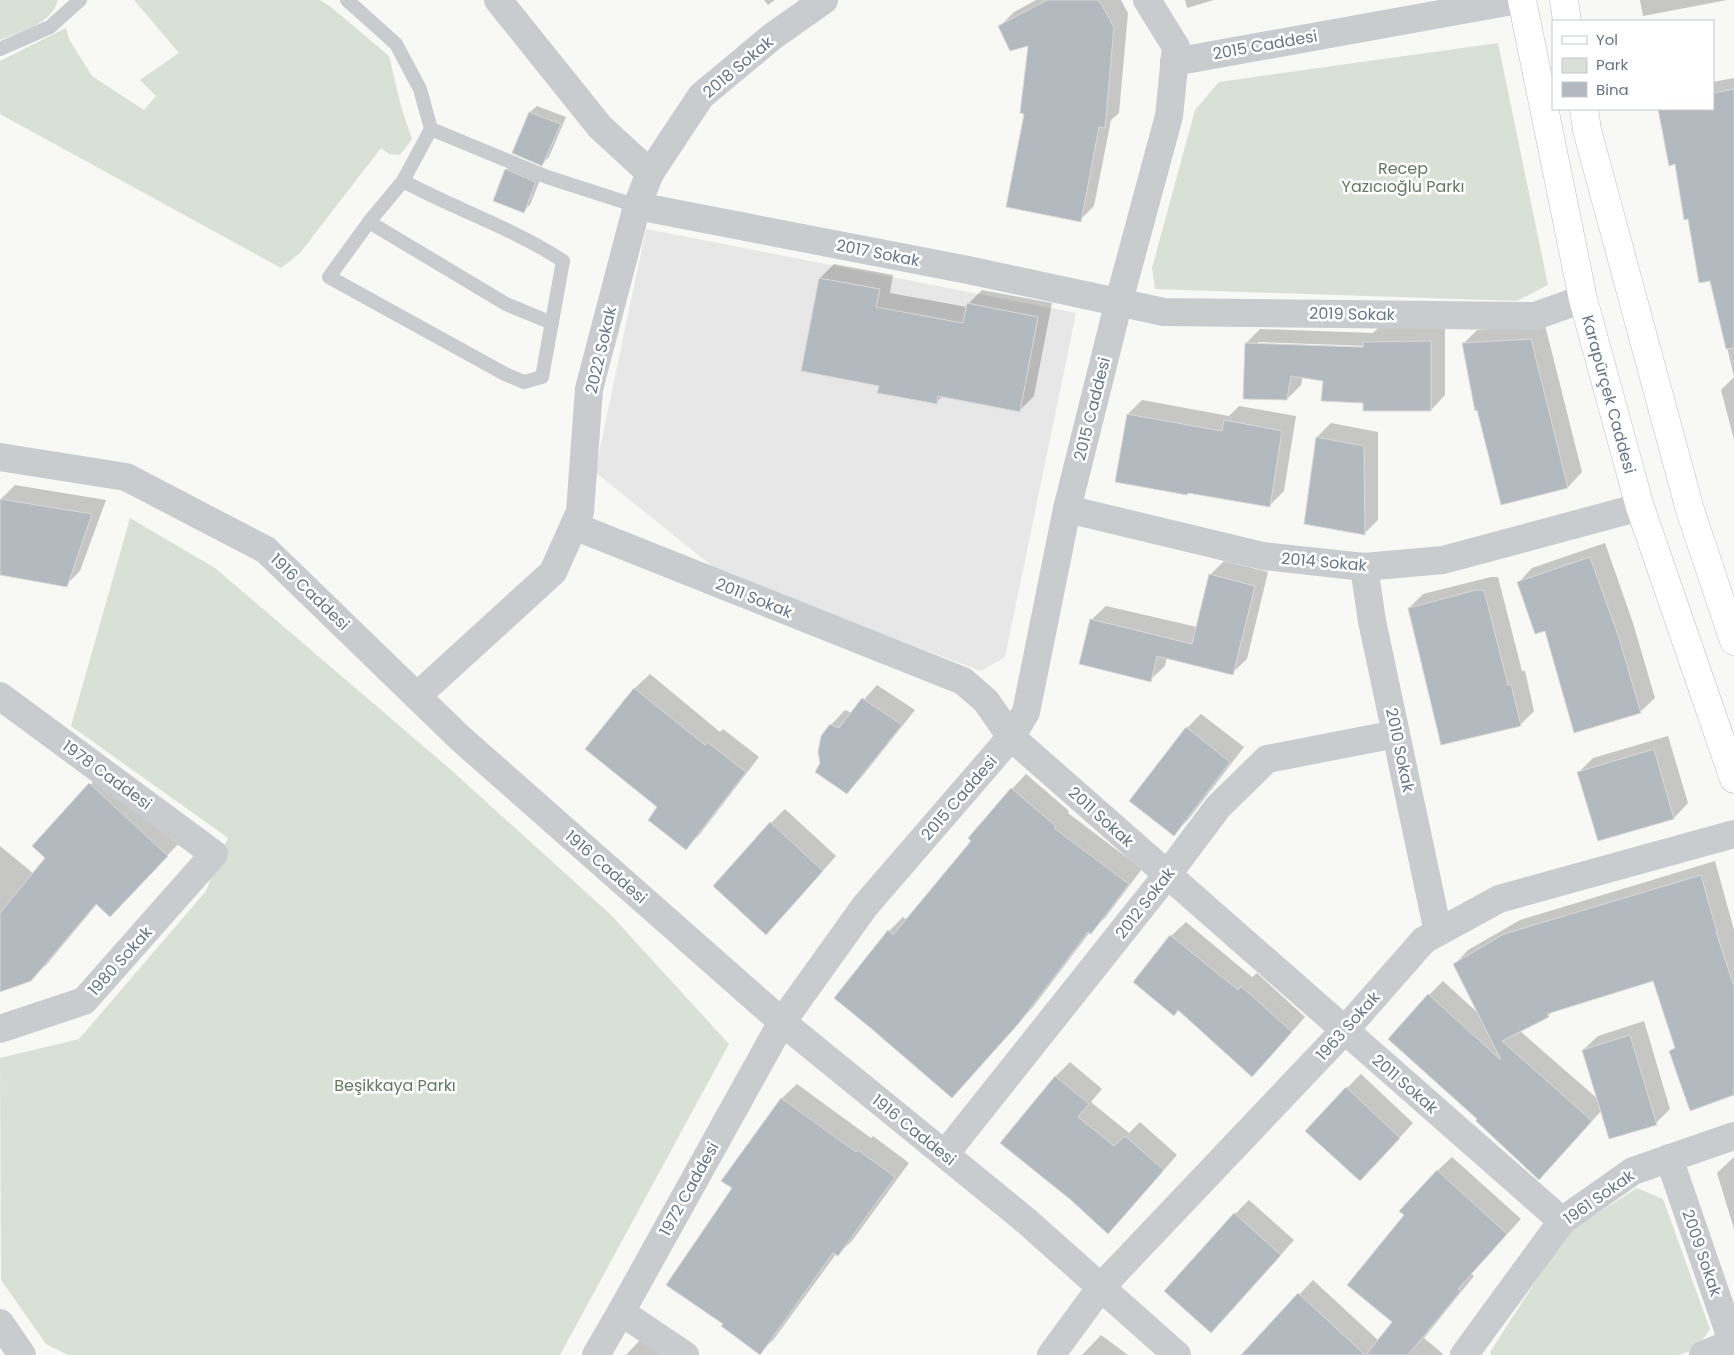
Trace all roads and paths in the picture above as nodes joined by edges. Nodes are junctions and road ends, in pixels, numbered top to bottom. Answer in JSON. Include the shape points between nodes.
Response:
{"nodes":[{"id":1,"x":80,"y":0,"type":"edge"},
{"id":2,"x":346,"y":0,"type":"edge"},
{"id":3,"x":498,"y":0,"type":"edge"},
{"id":4,"x":824,"y":0,"type":"edge"},
{"id":5,"x":1147,"y":0,"type":"edge"},
{"id":6,"x":1518,"y":0,"type":"edge"},
{"id":7,"x":1522,"y":0,"type":"edge"},
{"id":8,"x":1564,"y":0,"type":"edge"},
{"id":9,"x":1567,"y":20,"type":"edge"},
{"id":10,"x":0,"y":49,"type":"edge"},
{"id":11,"x":1174,"y":62,"type":"junction"},
{"id":12,"x":1584,"y":110,"type":"edge"},
{"id":13,"x":431,"y":129,"type":"junction"},
{"id":14,"x":650,"y":173,"type":"junction"},
{"id":15,"x":403,"y":182,"type":"junction"},
{"id":16,"x":637,"y":206,"type":"junction"},
{"id":17,"x":369,"y":222,"type":"junction"},
{"id":18,"x":1583,"y":299,"type":"junction"},
{"id":19,"x":1119,"y":301,"type":"junction"},
{"id":20,"x":552,"y":323,"type":"junction"},
{"id":21,"x":0,"y":457,"type":"edge"},
{"id":22,"x":1640,"y":507,"type":"junction"},
{"id":23,"x":1067,"y":509,"type":"junction"},
{"id":24,"x":574,"y":526,"type":"junction"},
{"id":25,"x":1364,"y":567,"type":"junction"},
{"id":26,"x":1734,"y":640,"type":"edge"},
{"id":27,"x":0,"y":696,"type":"edge"},
{"id":28,"x":417,"y":696,"type":"junction"},
{"id":29,"x":1396,"y":734,"type":"junction"},
{"id":30,"x":1011,"y":737,"type":"junction"},
{"id":31,"x":1734,"y":779,"type":"edge"},
{"id":32,"x":1734,"y":834,"type":"edge"},
{"id":33,"x":214,"y":854,"type":"joint"},
{"id":34,"x":1167,"y":875,"type":"junction"},
{"id":35,"x":1438,"y":932,"type":"junction"},
{"id":36,"x":782,"y":1022,"type":"junction"},
{"id":37,"x":0,"y":1029,"type":"edge"},
{"id":38,"x":1344,"y":1031,"type":"junction"},
{"id":39,"x":1734,"y":1136,"type":"edge"},
{"id":40,"x":945,"y":1154,"type":"junction"},
{"id":41,"x":1669,"y":1158,"type":"junction"},
{"id":42,"x":1562,"y":1222,"type":"junction"},
{"id":43,"x":1101,"y":1287,"type":"junction"},
{"id":44,"x":621,"y":1312,"type":"junction"},
{"id":45,"x":0,"y":1323,"type":"edge"},
{"id":46,"x":1733,"y":1345,"type":"edge"},
{"id":47,"x":22,"y":1355,"type":"edge"},
{"id":48,"x":596,"y":1355,"type":"edge"},
{"id":49,"x":685,"y":1355,"type":"edge"},
{"id":50,"x":1051,"y":1355,"type":"edge"},
{"id":51,"x":1177,"y":1355,"type":"edge"},
{"id":52,"x":1464,"y":1355,"type":"edge"},
{"id":53,"x":1703,"y":1355,"type":"edge"}],
"edges":[{"from":1,"to":10,"type":"lane","via":[[50,27]]},
{"from":2,"to":13,"type":"lane","via":[[396,44],[420,89]]},
{"from":3,"to":14,"type":"street","via":[[600,127]]},
{"from":4,"to":14,"type":"street","name":"2018 Sokak","via":[[772,36],[701,96]]},
{"from":5,"to":11,"type":"street","via":[[1176,47]]},
{"from":6,"to":11,"type":"street","name":"2015 Caddesi"},
{"from":7,"to":18,"type":"main road","name":"Karapürçek Caddesi"},
{"from":8,"to":9,"type":"main road"},
{"from":11,"to":19,"type":"street","name":"2015 Caddesi","via":[[1169,116]]},
{"from":12,"to":26,"type":"main road","via":[[1690,510]]},
{"from":13,"to":15,"type":"lane"},
{"from":13,"to":16,"type":"lane","via":[[547,177]]},
{"from":14,"to":16,"type":"street","name":"2022 Sokak"},
{"from":15,"to":17,"type":"lane"},
{"from":15,"to":20,"type":"lane","via":[[541,247],[563,261]]},
{"from":16,"to":19,"type":"street","name":"2017 Sokak"},
{"from":16,"to":24,"type":"street","name":"2022 Sokak","via":[[589,389],[580,512]]},
{"from":17,"to":20,"type":"lane","via":[[506,304]]},
{"from":17,"to":20,"type":"lane","via":[[329,277],[469,355],[524,382],[542,377]]},
{"from":18,"to":19,"type":"street","name":"2019 Sokak","via":[[1535,316],[1164,312]]},
{"from":18,"to":22,"type":"main road","name":"Karapürçek Caddesi"},
{"from":19,"to":23,"type":"street","name":"2015 Caddesi"},
{"from":21,"to":28,"type":"street","name":"1916 Caddesi","via":[[126,477],[266,550]]},
{"from":22,"to":25,"type":"street","name":"2014 Sokak","via":[[1443,560]]},
{"from":22,"to":31,"type":"main road","name":"Karapürçek Caddesi"},
{"from":23,"to":25,"type":"street","name":"2014 Sokak","via":[[1263,556]]},
{"from":23,"to":30,"type":"street","name":"2015 Caddesi","via":[[1026,712]]},
{"from":24,"to":28,"type":"street","name":"2022 Sokak","via":[[553,572]]},
{"from":24,"to":30,"type":"street","name":"2011 Sokak","via":[[963,681],[986,701]]},
{"from":25,"to":29,"type":"street","name":"2010 Sokak"},
{"from":27,"to":33,"type":"street","name":"1978 Caddesi"},
{"from":28,"to":36,"type":"street","name":"1916 Caddesi","via":[[460,738]]},
{"from":29,"to":34,"type":"street","name":"2012 Sokak","via":[[1267,759],[1218,807]]},
{"from":29,"to":35,"type":"street","name":"2010 Sokak"},
{"from":30,"to":34,"type":"street","name":"2011 Sokak"},
{"from":30,"to":36,"type":"street","name":"2015 Caddesi","via":[[865,906]]},
{"from":32,"to":35,"type":"street","name":"1963 Sokak","via":[[1499,900]]},
{"from":33,"to":37,"type":"street","name":"1980 Sokak","via":[[84,1001]]},
{"from":34,"to":38,"type":"street","name":"2011 Sokak"},
{"from":34,"to":40,"type":"street","name":"2012 Sokak"},
{"from":35,"to":38,"type":"street","name":"1963 Sokak","via":[[1424,940]]},
{"from":36,"to":40,"type":"street","name":"1916 Caddesi"},
{"from":36,"to":44,"type":"street","name":"1972 Caddesi"},
{"from":38,"to":42,"type":"street","name":"2011 Sokak"},
{"from":38,"to":43,"type":"street","name":"1963 Sokak"},
{"from":39,"to":41,"type":"street","name":"1961 Sokak"},
{"from":40,"to":43,"type":"street","name":"1916 Caddesi"},
{"from":41,"to":42,"type":"street","name":"1961 Sokak","via":[[1633,1171]]},
{"from":41,"to":46,"type":"street","name":"2009 Sokak"},
{"from":42,"to":52,"type":"street","name":"1961 Sokak"},
{"from":43,"to":50,"type":"street","name":"1963 Sokak"},
{"from":43,"to":51,"type":"street","name":"1916 Caddesi"},
{"from":44,"to":48,"type":"street","name":"1972 Caddesi"},
{"from":44,"to":49,"type":"street"},
{"from":45,"to":47,"type":"street"},
{"from":46,"to":53,"type":"street"}]}
